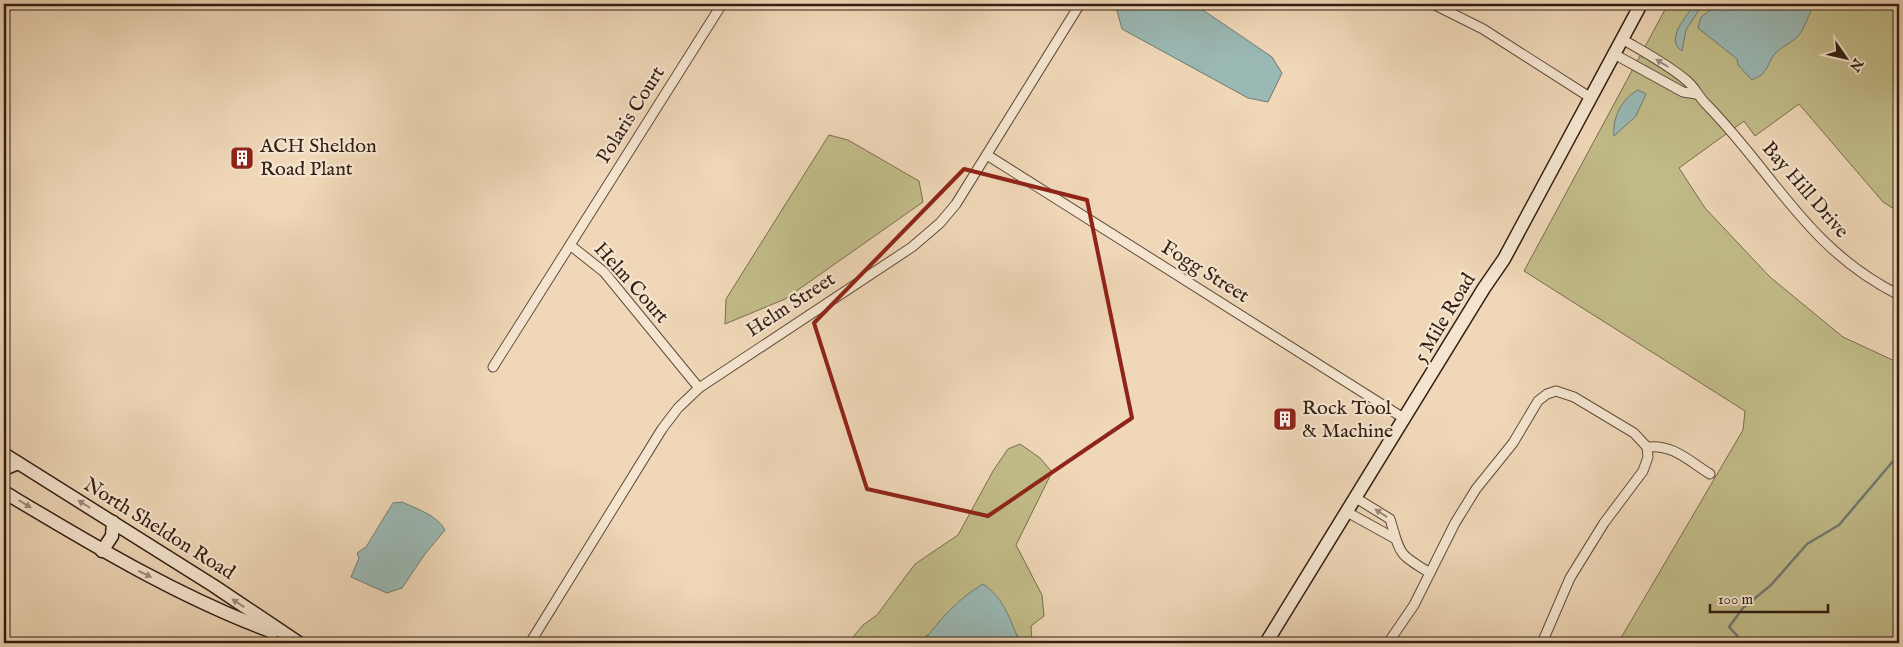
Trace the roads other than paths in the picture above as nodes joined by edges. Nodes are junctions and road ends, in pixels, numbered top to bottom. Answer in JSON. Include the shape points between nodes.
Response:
{"nodes":[{"id":1,"x":722,"y":4,"type":"edge"},
{"id":2,"x":1080,"y":4,"type":"edge"},
{"id":3,"x":1433,"y":4,"type":"edge"},
{"id":4,"x":1641,"y":4,"type":"edge"},
{"id":5,"x":1622,"y":39,"type":"junction"},
{"id":6,"x":1614,"y":54,"type":"junction"},
{"id":7,"x":1696,"y":94,"type":"junction"},
{"id":8,"x":1591,"y":98,"type":"junction"},
{"id":9,"x":987,"y":155,"type":"junction"},
{"id":10,"x":570,"y":245,"type":"junction"},
{"id":11,"x":1899,"y":295,"type":"edge"},
{"id":12,"x":494,"y":367,"type":"dead end"},
{"id":13,"x":699,"y":388,"type":"junction"},
{"id":14,"x":1405,"y":419,"type":"junction"},
{"id":15,"x":1647,"y":447,"type":"junction"},
{"id":16,"x":4,"y":454,"type":"edge"},
{"id":17,"x":18,"y":463,"type":"junction"},
{"id":18,"x":4,"y":469,"type":"edge"},
{"id":19,"x":1710,"y":474,"type":"dead end"},
{"id":20,"x":4,"y":492,"type":"edge"},
{"id":21,"x":1356,"y":498,"type":"junction"},
{"id":22,"x":1347,"y":512,"type":"junction"},
{"id":23,"x":113,"y":522,"type":"junction"},
{"id":24,"x":1394,"y":538,"type":"junction"},
{"id":25,"x":102,"y":551,"type":"junction"},
{"id":26,"x":1430,"y":573,"type":"junction"},
{"id":27,"x":295,"y":641,"type":"edge"},
{"id":28,"x":530,"y":643,"type":"edge"},
{"id":29,"x":1266,"y":643,"type":"edge"},
{"id":30,"x":1388,"y":643,"type":"edge"},
{"id":31,"x":1542,"y":643,"type":"edge"}],
"edges":[{"from":1,"to":10,"type":"street","name":"Polaris Court"},
{"from":2,"to":9,"type":"street","name":"Helm Street"},
{"from":3,"to":8,"type":"street","via":[[1483,29]]},
{"from":4,"to":5,"type":"street","name":"5 Mile Road"},
{"from":5,"to":6,"type":"street","name":"5 Mile Road"},
{"from":7,"to":5,"type":"street","name":"Bay Hill Drive","one_way":true,"via":[[1688,82]]},
{"from":6,"to":7,"type":"street","name":"Bay Hill Drive","via":[[1682,92]]},
{"from":6,"to":8,"type":"street","name":"5 Mile Road"},
{"from":7,"to":11,"type":"street","name":"Bay Hill Drive","via":[[1730,129],[1806,225],[1853,268]]},
{"from":8,"to":14,"type":"street","name":"5 Mile Road","via":[[1504,260]]},
{"from":9,"to":13,"type":"street","name":"Helm Street","via":[[956,204],[925,237]]},
{"from":9,"to":14,"type":"street","name":"Fogg Street"},
{"from":10,"to":12,"type":"street","name":"Helm Court"},
{"from":10,"to":13,"type":"street","name":"Helm Court","via":[[604,272]]},
{"from":13,"to":28,"type":"street","name":"Helm Street","via":[[662,429]]},
{"from":14,"to":21,"type":"street","name":"5 Mile Road"},
{"from":15,"to":19,"type":"street","via":[[1662,445],[1670,448]]},
{"from":15,"to":26,"type":"street","via":[[1634,432],[1574,397],[1556,392],[1547,394],[1538,401],[1513,443],[1476,489]]},
{"from":15,"to":31,"type":"street","via":[[1648,457],[1643,472],[1604,523],[1570,578]]},
{"from":16,"to":17,"type":"street","name":"North Sheldon Road"},
{"from":17,"to":18,"type":"street"},
{"from":23,"to":17,"type":"street","name":"North Sheldon Road","one_way":true},
{"from":20,"to":25,"type":"street","name":"North Sheldon Road","one_way":true},
{"from":21,"to":22,"type":"street","name":"5 Mile Road"},
{"from":24,"to":21,"type":"street","one_way":true,"via":[[1390,519]]},
{"from":22,"to":24,"type":"street"},
{"from":22,"to":29,"type":"street","name":"5 Mile Road"},
{"from":23,"to":25,"type":"street","via":[[113,532]]},
{"from":27,"to":23,"type":"street","name":"North Sheldon Road","one_way":true},
{"from":24,"to":26,"type":"street","via":[[1406,558]]},
{"from":25,"to":27,"type":"street","name":"North Sheldon Road","one_way":true,"via":[[244,622]]},
{"from":26,"to":30,"type":"street","via":[[1414,605]]}]}
